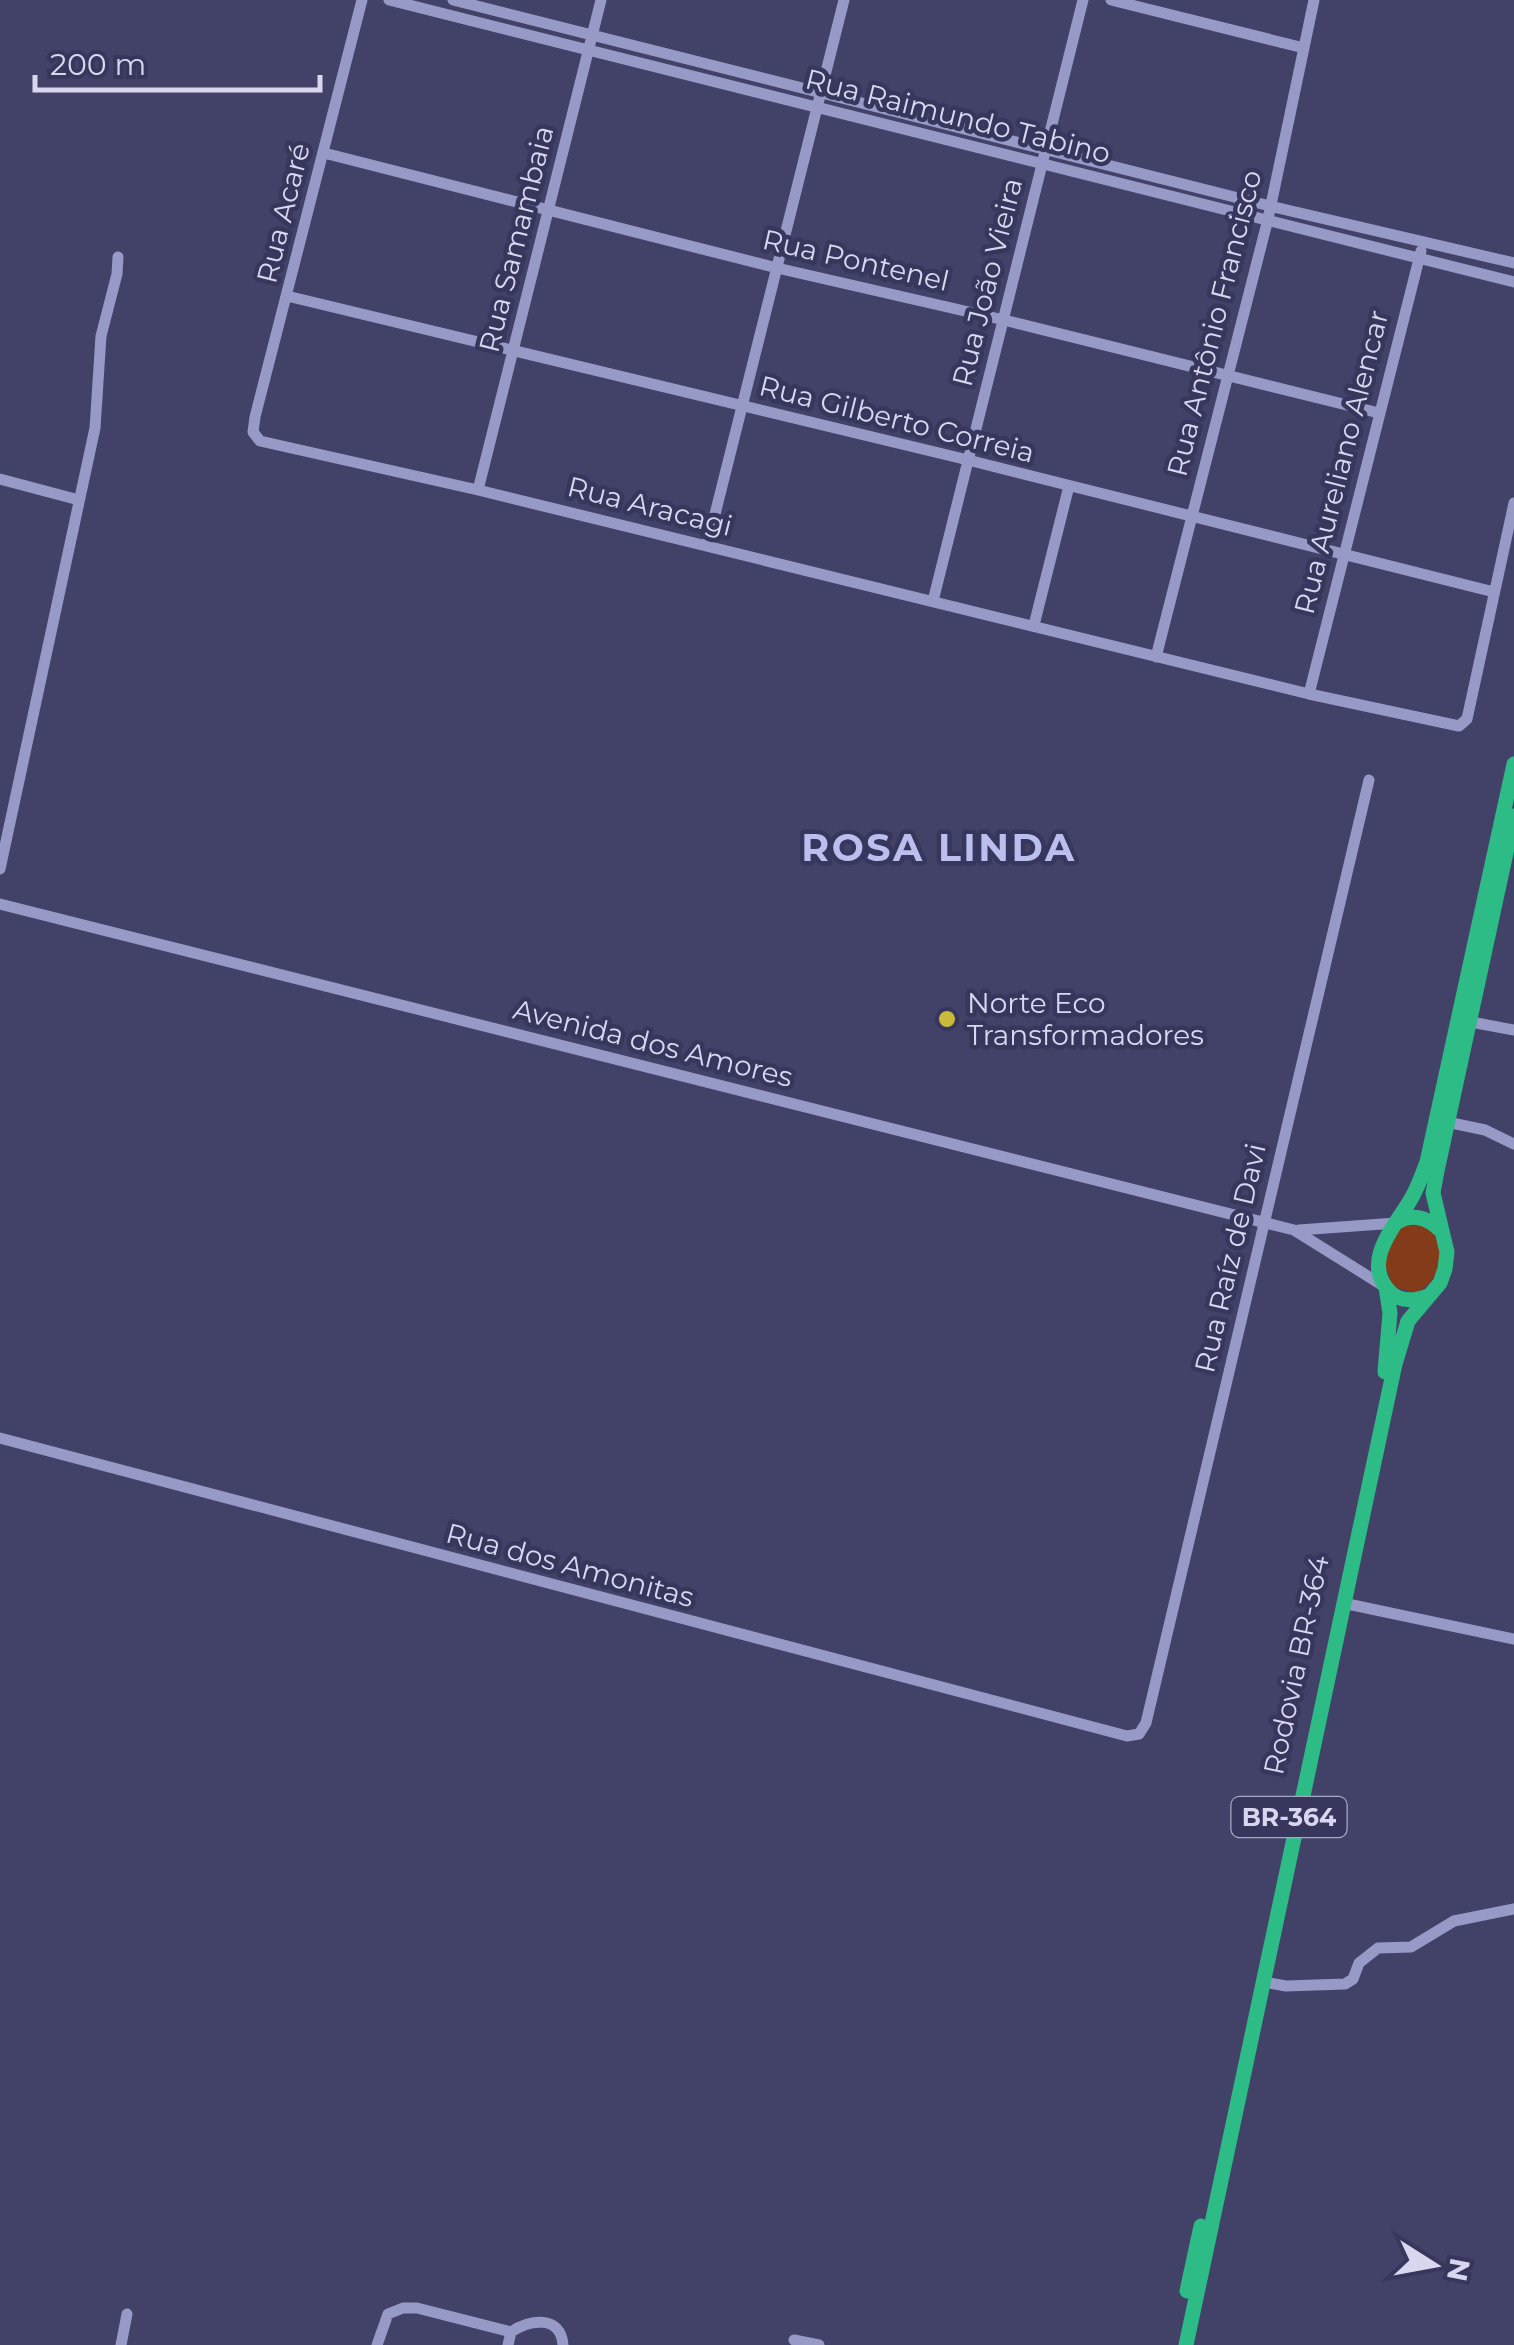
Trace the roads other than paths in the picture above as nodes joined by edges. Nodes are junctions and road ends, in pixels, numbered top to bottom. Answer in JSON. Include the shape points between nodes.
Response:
{"nodes":[{"id":1,"x":362,"y":0,"type":"edge"},
{"id":2,"x":389,"y":0,"type":"edge"},
{"id":3,"x":452,"y":0,"type":"edge"},
{"id":4,"x":602,"y":0,"type":"edge"},
{"id":5,"x":844,"y":0,"type":"edge"},
{"id":6,"x":1083,"y":0,"type":"edge"},
{"id":7,"x":1111,"y":0,"type":"edge"},
{"id":8,"x":1314,"y":0,"type":"edge"},
{"id":9,"x":593,"y":34,"type":"junction"},
{"id":10,"x":631,"y":43,"type":"junction"},
{"id":11,"x":1304,"y":48,"type":"junction"},
{"id":12,"x":588,"y":50,"type":"junction"},
{"id":13,"x":628,"y":59,"type":"junction"},
{"id":14,"x":822,"y":92,"type":"junction"},
{"id":15,"x":818,"y":107,"type":"junction"},
{"id":16,"x":324,"y":153,"type":"junction"},
{"id":17,"x":1045,"y":156,"type":"junction"},
{"id":18,"x":548,"y":208,"type":"junction"},
{"id":19,"x":1269,"y":212,"type":"junction"},
{"id":20,"x":1424,"y":242,"type":"junction"},
{"id":21,"x":118,"y":257,"type":"dead end"},
{"id":22,"x":1420,"y":257,"type":"junction"},
{"id":23,"x":1514,"y":263,"type":"edge"},
{"id":24,"x":777,"y":268,"type":"junction"},
{"id":25,"x":1514,"y":282,"type":"edge"},
{"id":26,"x":287,"y":296,"type":"junction"},
{"id":27,"x":1004,"y":320,"type":"junction"},
{"id":28,"x":514,"y":352,"type":"junction"},
{"id":29,"x":1228,"y":376,"type":"junction"},
{"id":30,"x":741,"y":406,"type":"junction"},
{"id":31,"x":1378,"y":413,"type":"junction"},
{"id":32,"x":254,"y":438,"type":"joint"},
{"id":33,"x":968,"y":460,"type":"junction"},
{"id":34,"x":0,"y":479,"type":"edge"},
{"id":35,"x":1068,"y":486,"type":"junction"},
{"id":36,"x":478,"y":490,"type":"junction"},
{"id":37,"x":79,"y":500,"type":"junction"},
{"id":38,"x":1514,"y":503,"type":"edge"},
{"id":39,"x":1190,"y":516,"type":"junction"},
{"id":40,"x":1510,"y":541,"type":"edge"},
{"id":41,"x":706,"y":546,"type":"junction"},
{"id":42,"x":1344,"y":554,"type":"junction"},
{"id":43,"x":1494,"y":592,"type":"junction"},
{"id":44,"x":933,"y":601,"type":"junction"},
{"id":45,"x":1034,"y":625,"type":"junction"},
{"id":46,"x":1156,"y":657,"type":"junction"},
{"id":47,"x":1309,"y":694,"type":"junction"},
{"id":48,"x":1514,"y":764,"type":"edge"},
{"id":49,"x":1369,"y":780,"type":"dead end"},
{"id":50,"x":0,"y":782,"type":"edge"},
{"id":51,"x":16,"y":785,"type":"junction"},
{"id":52,"x":1514,"y":816,"type":"edge"},
{"id":53,"x":0,"y":869,"type":"edge"},
{"id":54,"x":0,"y":904,"type":"edge"},
{"id":55,"x":1471,"y":1022,"type":"junction"},
{"id":56,"x":1514,"y":1030,"type":"edge"},
{"id":57,"x":1448,"y":1122,"type":"junction"},
{"id":58,"x":1514,"y":1144,"type":"edge"},
{"id":59,"x":1263,"y":1222,"type":"junction"},
{"id":60,"x":1396,"y":1223,"type":"junction"},
{"id":61,"x":1439,"y":1229,"type":"junction"},
{"id":62,"x":1294,"y":1230,"type":"junction"},
{"id":63,"x":1386,"y":1287,"type":"junction"},
{"id":64,"x":1428,"y":1296,"type":"junction"},
{"id":65,"x":0,"y":1438,"type":"edge"},
{"id":66,"x":1343,"y":1604,"type":"junction"},
{"id":67,"x":1514,"y":1640,"type":"edge"},
{"id":68,"x":1127,"y":1736,"type":"joint"},
{"id":69,"x":1514,"y":1909,"type":"edge"},
{"id":70,"x":1264,"y":1982,"type":"junction"},
{"id":71,"x":127,"y":2314,"type":"dead end"},
{"id":72,"x":509,"y":2339,"type":"edge"},
{"id":73,"x":794,"y":2340,"type":"dead end"},
{"id":74,"x":121,"y":2345,"type":"edge"},
{"id":75,"x":377,"y":2345,"type":"edge"},
{"id":76,"x":564,"y":2345,"type":"edge"},
{"id":77,"x":819,"y":2345,"type":"edge"},
{"id":78,"x":1176,"y":2345,"type":"edge"},
{"id":79,"x":1186,"y":2345,"type":"edge"}],
"edges":[{"from":1,"to":16,"type":"street","name":"Rua Acaré"},
{"from":2,"to":12,"type":"street","name":"Rua Raimundo Tabino"},
{"from":3,"to":9,"type":"street","name":"Rua Raimundo Tabino"},
{"from":4,"to":9,"type":"street","name":"Rua Samambaia"},
{"from":5,"to":14,"type":"street"},
{"from":6,"to":17,"type":"street","name":"Rua João Vieira"},
{"from":7,"to":11,"type":"street"},
{"from":8,"to":11,"type":"street","name":"Rua Antônio Francisco"},
{"from":9,"to":10,"type":"street","name":"Rua Raimundo Tabino"},
{"from":9,"to":12,"type":"street","name":"Rua Samambaia"},
{"from":10,"to":13,"type":"street"},
{"from":10,"to":14,"type":"street","name":"Rua Raimundo Tabino"},
{"from":11,"to":19,"type":"street","name":"Rua Antônio Francisco"},
{"from":12,"to":13,"type":"street","name":"Rua Raimundo Tabino"},
{"from":12,"to":18,"type":"street","name":"Rua Samambaia"},
{"from":13,"to":15,"type":"street","name":"Rua Raimundo Tabino"},
{"from":14,"to":15,"type":"street"},
{"from":14,"to":17,"type":"street","name":"Rua Raimundo Tabino"},
{"from":15,"to":17,"type":"street","name":"Rua Raimundo Tabino"},
{"from":15,"to":24,"type":"street"},
{"from":16,"to":18,"type":"street","name":"Rua Pontenel"},
{"from":16,"to":26,"type":"street","name":"Rua Acaré"},
{"from":17,"to":19,"type":"street","name":"Rua Raimundo Tabino"},
{"from":17,"to":27,"type":"street","name":"Rua João Vieira"},
{"from":18,"to":24,"type":"street","name":"Rua Pontenel"},
{"from":18,"to":28,"type":"street","name":"Rua Samambaia"},
{"from":19,"to":20,"type":"street","name":"Rua Raimundo Tabino"},
{"from":19,"to":22,"type":"street","name":"Rua Raimundo Tabino"},
{"from":19,"to":29,"type":"street","name":"Rua Antônio Francisco"},
{"from":20,"to":22,"type":"street","name":"Rua Aureliano Alencar"},
{"from":20,"to":23,"type":"street","name":"Rua Raimundo Tabino"},
{"from":21,"to":37,"type":"street"},
{"from":22,"to":25,"type":"street","name":"Rua Raimundo Tabino"},
{"from":22,"to":31,"type":"street","name":"Rua Aureliano Alencar"},
{"from":24,"to":27,"type":"street","name":"Rua Pontenel"},
{"from":24,"to":30,"type":"street"},
{"from":26,"to":28,"type":"street","name":"Rua Gilberto Correia"},
{"from":26,"to":32,"type":"street","name":"Rua Acaré"},
{"from":27,"to":29,"type":"street","name":"Rua Pontenel"},
{"from":27,"to":33,"type":"street","name":"Rua João Vieira"},
{"from":28,"to":30,"type":"street","name":"Rua Gilberto Correia"},
{"from":28,"to":36,"type":"street","name":"Rua Samambaia"},
{"from":29,"to":31,"type":"street","name":"Rua Pontenel"},
{"from":29,"to":39,"type":"street","name":"Rua Antônio Francisco"},
{"from":30,"to":33,"type":"street","name":"Rua Gilberto Correia"},
{"from":30,"to":41,"type":"street"},
{"from":31,"to":42,"type":"street","name":"Rua Aureliano Alencar"},
{"from":32,"to":36,"type":"street","name":"Rua Aracagi"},
{"from":33,"to":35,"type":"street","name":"Rua Gilberto Correia"},
{"from":33,"to":44,"type":"street","name":"Rua João Vieira"},
{"from":34,"to":37,"type":"street"},
{"from":35,"to":39,"type":"street","name":"Rua Gilberto Correia"},
{"from":35,"to":45,"type":"street"},
{"from":36,"to":41,"type":"street","name":"Rua Aracagi"},
{"from":37,"to":51,"type":"street"},
{"from":38,"to":40,"type":"street"},
{"from":39,"to":42,"type":"street","name":"Rua Gilberto Correia"},
{"from":39,"to":46,"type":"street","name":"Rua Antônio Francisco"},
{"from":40,"to":43,"type":"street"},
{"from":41,"to":44,"type":"street","name":"Rua Aracagi"},
{"from":42,"to":43,"type":"street","name":"Rua Gilberto Correia"},
{"from":42,"to":47,"type":"street","name":"Rua Aureliano Alencar"},
{"from":43,"to":47,"type":"street","via":[[1463,725]]},
{"from":44,"to":45,"type":"street","name":"Rua Aracagi"},
{"from":45,"to":46,"type":"street"},
{"from":46,"to":47,"type":"street"},
{"from":48,"to":60,"type":"highway","number":"BR-364","via":[[1427,1162]]},
{"from":49,"to":59,"type":"street","name":"Rua Raíz de Davi"},
{"from":50,"to":51,"type":"street"},
{"from":51,"to":53,"type":"street"},
{"from":52,"to":55,"type":"highway","number":"BR-364"},
{"from":54,"to":59,"type":"street","name":"Avenida dos Amores"},
{"from":55,"to":56,"type":"street"},
{"from":55,"to":57,"type":"highway","number":"BR-364"},
{"from":57,"to":58,"type":"street"},
{"from":57,"to":61,"type":"highway","number":"BR-364","via":[[1434,1194]]},
{"from":59,"to":62,"type":"street","name":"Avenida dos Amores"},
{"from":59,"to":68,"type":"street","name":"Rua Raíz de Davi","via":[[1146,1723],[1139,1734]]},
{"from":60,"to":61,"type":"highway","via":[[1421,1218]]},
{"from":60,"to":62,"type":"street","name":"Avenida dos Amores"},
{"from":60,"to":63,"type":"highway","number":"BR-364","via":[[1381,1249]]},
{"from":61,"to":64,"type":"highway","number":"BR-364","via":[[1445,1269]]},
{"from":62,"to":63,"type":"street","name":"Avenida dos Amores"},
{"from":63,"to":64,"type":"highway","via":[[1407,1300]]},
{"from":63,"to":78,"type":"highway","name":"Rodovia BR-364","number":"BR-364","via":[[1385,1372]]},
{"from":64,"to":66,"type":"highway","number":"BR-364","via":[[1408,1321],[1395,1364]]},
{"from":65,"to":68,"type":"street","name":"Rua dos Amonitas"},
{"from":66,"to":67,"type":"street"},
{"from":66,"to":70,"type":"highway","number":"BR-364"},
{"from":69,"to":70,"type":"street","via":[[1454,1921],[1411,1947],[1378,1948],[1345,1984]]},
{"from":70,"to":79,"type":"highway","number":"BR-364"},
{"from":71,"to":74,"type":"street"},
{"from":72,"to":75,"type":"street","via":[[409,2308],[388,2314]]},
{"from":72,"to":76,"type":"street","via":[[529,2322],[545,2322],[558,2327]]},
{"from":73,"to":77,"type":"street"}]}
